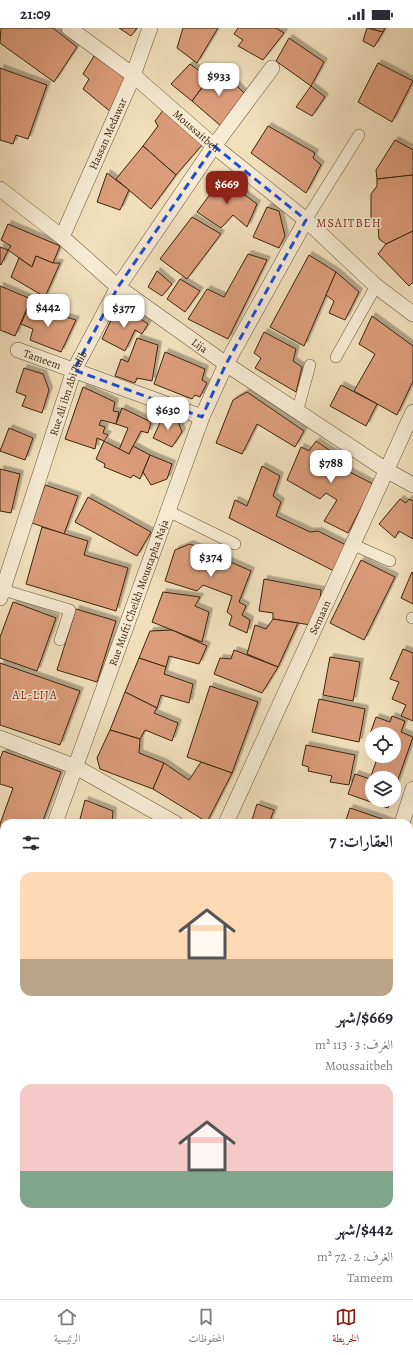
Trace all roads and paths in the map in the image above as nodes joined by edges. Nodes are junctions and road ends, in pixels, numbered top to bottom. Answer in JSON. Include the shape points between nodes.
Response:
{"nodes":[{"id":1,"x":69,"y":28,"type":"edge"},
{"id":2,"x":150,"y":28,"type":"edge"},
{"id":3,"x":272,"y":68,"type":"dead end"},
{"id":4,"x":133,"y":75,"type":"junction"},
{"id":5,"x":359,"y":135,"type":"dead end"},
{"id":6,"x":214,"y":146,"type":"junction"},
{"id":7,"x":0,"y":189,"type":"edge"},
{"id":8,"x":306,"y":220,"type":"junction"},
{"id":9,"x":62,"y":237,"type":"junction"},
{"id":10,"x":376,"y":286,"type":"junction"},
{"id":11,"x":118,"y":287,"type":"junction"},
{"id":12,"x":413,"y":314,"type":"edge"},
{"id":13,"x":18,"y":350,"type":"dead end"},
{"id":14,"x":336,"y":357,"type":"dead end"},
{"id":15,"x":226,"y":364,"type":"junction"},
{"id":16,"x":310,"y":365,"type":"dead end"},
{"id":17,"x":74,"y":370,"type":"junction"},
{"id":18,"x":298,"y":409,"type":"junction"},
{"id":19,"x":413,"y":412,"type":"edge"},
{"id":20,"x":202,"y":416,"type":"junction"},
{"id":21,"x":386,"y":470,"type":"junction"},
{"id":22,"x":413,"y":485,"type":"edge"},
{"id":23,"x":168,"y":511,"type":"junction"},
{"id":24,"x":235,"y":544,"type":"dead end"},
{"id":25,"x":354,"y":545,"type":"junction"},
{"id":26,"x":390,"y":561,"type":"dead end"},
{"id":27,"x":3,"y":586,"type":"edge"},
{"id":28,"x":60,"y":640,"type":"dead end"},
{"id":29,"x":1,"y":742,"type":"edge"},
{"id":30,"x":76,"y":768,"type":"junction"},
{"id":31,"x":413,"y":789,"type":"edge"},
{"id":32,"x":57,"y":819,"type":"edge"},
{"id":33,"x":168,"y":819,"type":"edge"},
{"id":34,"x":228,"y":819,"type":"edge"},
{"id":35,"x":403,"y":819,"type":"edge"}],
"edges":[{"from":1,"to":4,"type":"street","name":"Moussaitbeh"},
{"from":2,"to":4,"type":"street","name":"Hassan Medawar"},
{"from":3,"to":6,"type":"street","name":"Rue Ali ibn Abi Talib"},
{"from":4,"to":6,"type":"street","name":"Moussaitbeh"},
{"from":4,"to":9,"type":"street","name":"Hassan Medawar"},
{"from":5,"to":8,"type":"street"},
{"from":6,"to":8,"type":"street","name":"Moussaitbeh"},
{"from":6,"to":11,"type":"street","name":"Rue Ali ibn Abi Talib"},
{"from":7,"to":9,"type":"street","name":"Lija"},
{"from":8,"to":10,"type":"street","name":"Moussaitbeh"},
{"from":8,"to":15,"type":"street","name":"Rue Mufti Cheikh Moustapha Naja"},
{"from":9,"to":11,"type":"street","name":"Lija"},
{"from":10,"to":12,"type":"street","name":"Moussaitbeh"},
{"from":10,"to":14,"type":"street"},
{"from":11,"to":15,"type":"street","name":"Lija"},
{"from":11,"to":17,"type":"street","name":"Rue Ali ibn Abi Talib"},
{"from":13,"to":17,"type":"street","name":"Tameem"},
{"from":15,"to":18,"type":"street","name":"Lija"},
{"from":15,"to":20,"type":"street","name":"Rue Mufti Cheikh Moustapha Naja"},
{"from":16,"to":18,"type":"street"},
{"from":17,"to":20,"type":"street","name":"Tameem"},
{"from":17,"to":27,"type":"street","name":"Rue Ali ibn Abi Talib"},
{"from":18,"to":21,"type":"street","name":"Lija"},
{"from":19,"to":21,"type":"street","name":"Semaan"},
{"from":20,"to":23,"type":"street","name":"Rue Mufti Cheikh Moustapha Naja"},
{"from":21,"to":22,"type":"street","name":"Lija"},
{"from":21,"to":25,"type":"street","name":"Semaan"},
{"from":23,"to":24,"type":"street"},
{"from":23,"to":30,"type":"street","name":"Rue Mufti Cheikh Moustapha Naja"},
{"from":25,"to":26,"type":"street"},
{"from":25,"to":34,"type":"street","name":"Semaan"},
{"from":27,"to":28,"type":"street","via":[[70,610]]},
{"from":29,"to":30,"type":"street"},
{"from":30,"to":32,"type":"street","name":"Rue Mufti Cheikh Moustapha Naja"},
{"from":30,"to":33,"type":"street"},
{"from":31,"to":35,"type":"street"}]}
